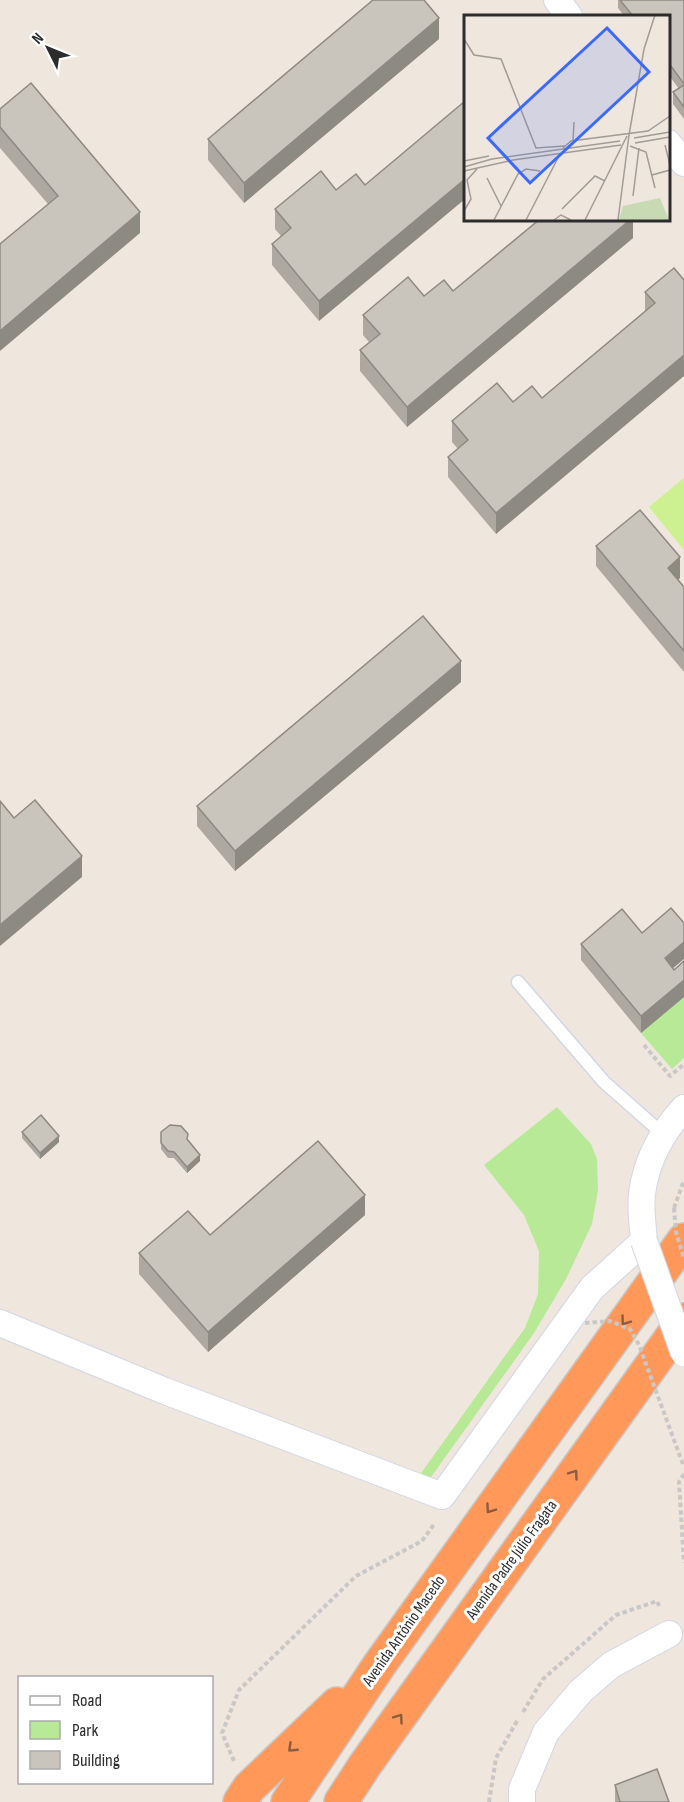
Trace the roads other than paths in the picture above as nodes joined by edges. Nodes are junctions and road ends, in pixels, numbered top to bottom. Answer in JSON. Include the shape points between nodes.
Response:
{"nodes":[{"id":1,"x":557,"y":0,"type":"edge"},
{"id":2,"x":568,"y":15,"type":"edge"},
{"id":3,"x":669,"y":144,"type":"edge"},
{"id":4,"x":684,"y":163,"type":"edge"},
{"id":5,"x":518,"y":982,"type":"dead end"},
{"id":6,"x":684,"y":1108,"type":"edge"},
{"id":7,"x":664,"y":1136,"type":"junction"},
{"id":8,"x":684,"y":1240,"type":"edge"},
{"id":9,"x":644,"y":1241,"type":"junction"},
{"id":10,"x":0,"y":1323,"type":"edge"},
{"id":11,"x":681,"y":1335,"type":"edge"},
{"id":12,"x":669,"y":1634,"type":"dead end"},
{"id":13,"x":380,"y":1664,"type":"junction"},
{"id":14,"x":240,"y":1802,"type":"edge"},
{"id":15,"x":288,"y":1802,"type":"edge"},
{"id":16,"x":341,"y":1802,"type":"edge"},
{"id":17,"x":522,"y":1802,"type":"edge"}],
"edges":[{"from":1,"to":2,"type":"street"},
{"from":3,"to":4,"type":"street"},
{"from":5,"to":7,"type":"lane","via":[[604,1082]]},
{"from":6,"to":7,"type":"street"},
{"from":7,"to":9,"type":"street","via":[[651,1155],[642,1195]]},
{"from":8,"to":13,"type":"highway","name":"Avenida António Macedo","one_way":true},
{"from":9,"to":10,"type":"street","via":[[592,1288],[442,1496],[165,1391]]},
{"from":9,"to":11,"type":"street","bridge":true},
{"from":16,"to":11,"type":"highway","name":"Avenida Padre Júlio Fragata","one_way":true},
{"from":12,"to":17,"type":"street","via":[[611,1665],[581,1691],[546,1732],[522,1789]]},
{"from":13,"to":14,"type":"highway","one_way":true,"via":[[249,1788]]},
{"from":13,"to":15,"type":"highway","name":"Avenida António Macedo"}]}
